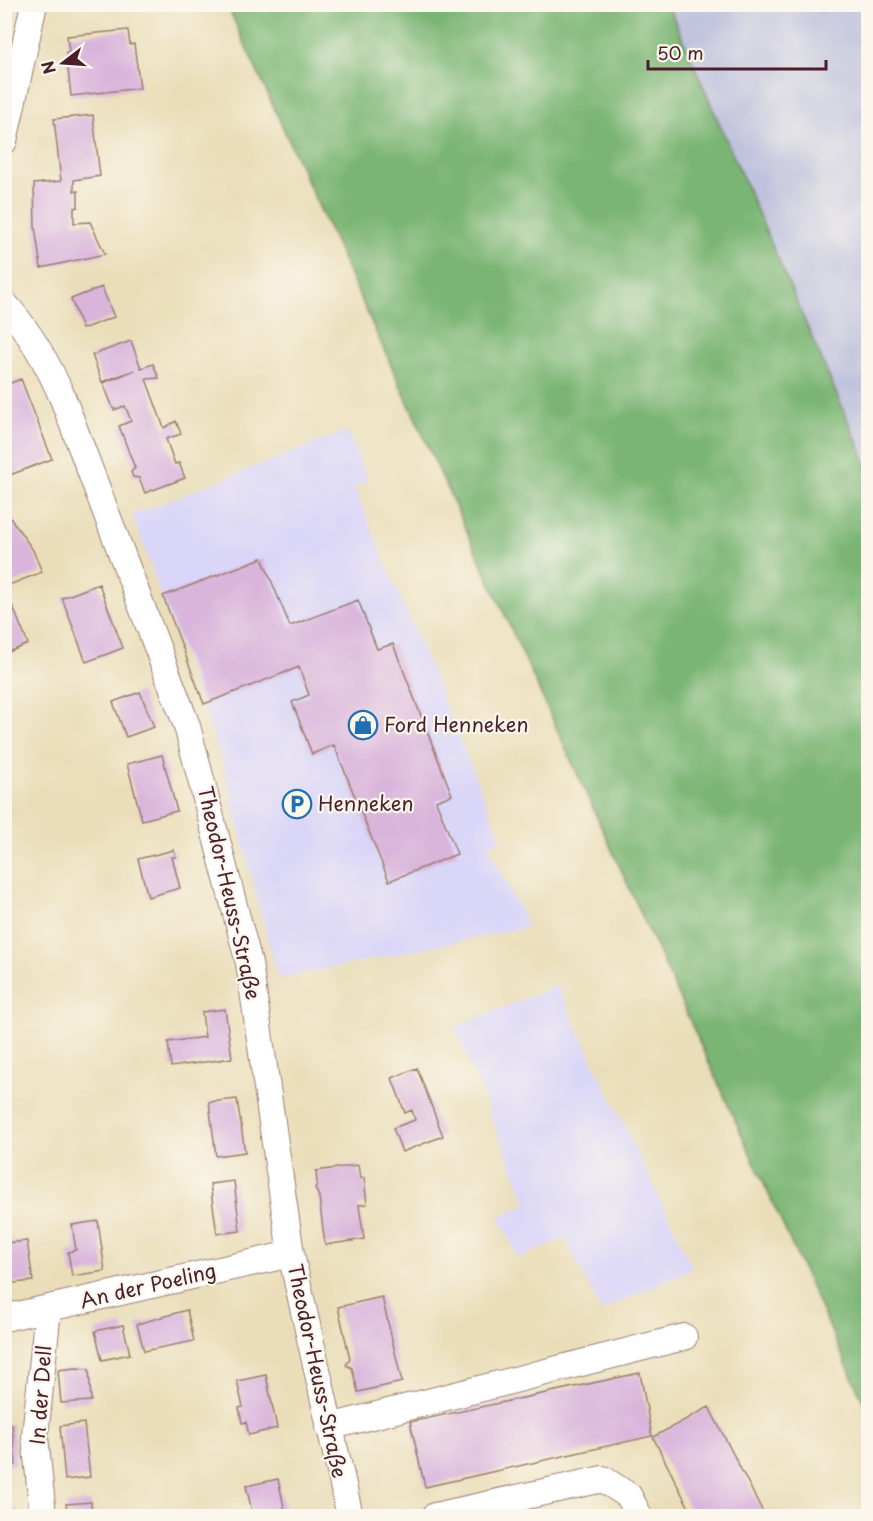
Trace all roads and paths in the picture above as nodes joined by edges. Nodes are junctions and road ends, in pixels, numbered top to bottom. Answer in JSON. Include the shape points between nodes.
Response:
{"nodes":[{"id":1,"x":34,"y":4,"type":"edge"},
{"id":2,"x":9,"y":106,"type":"edge"},
{"id":3,"x":4,"y":141,"type":"edge"},
{"id":4,"x":4,"y":303,"type":"edge"},
{"id":5,"x":291,"y":1254,"type":"junction"},
{"id":6,"x":48,"y":1309,"type":"junction"},
{"id":7,"x":4,"y":1318,"type":"edge"},
{"id":8,"x":684,"y":1337,"type":"dead end"},
{"id":9,"x":329,"y":1427,"type":"junction"},
{"id":10,"x":43,"y":1516,"type":"edge"},
{"id":11,"x":350,"y":1516,"type":"edge"},
{"id":12,"x":435,"y":1516,"type":"edge"},
{"id":13,"x":639,"y":1516,"type":"edge"}],
"edges":[{"from":1,"to":2,"type":"street"},
{"from":2,"to":3,"type":"street"},
{"from":4,"to":5,"type":"street","name":"Theodor-Heuss-Straße","via":[[24,325],[63,399],[187,726],[249,963]]},
{"from":5,"to":6,"type":"street","name":"An der Poeling"},
{"from":5,"to":9,"type":"street","name":"Theodor-Heuss-Straße"},
{"from":6,"to":7,"type":"street","name":"An der Poeling"},
{"from":6,"to":10,"type":"street","name":"In der Dell","via":[[35,1436]]},
{"from":8,"to":9,"type":"street"},
{"from":9,"to":11,"type":"street","name":"Theodor-Heuss-Straße"},
{"from":12,"to":13,"type":"street","via":[[603,1479],[629,1496]]}]}
